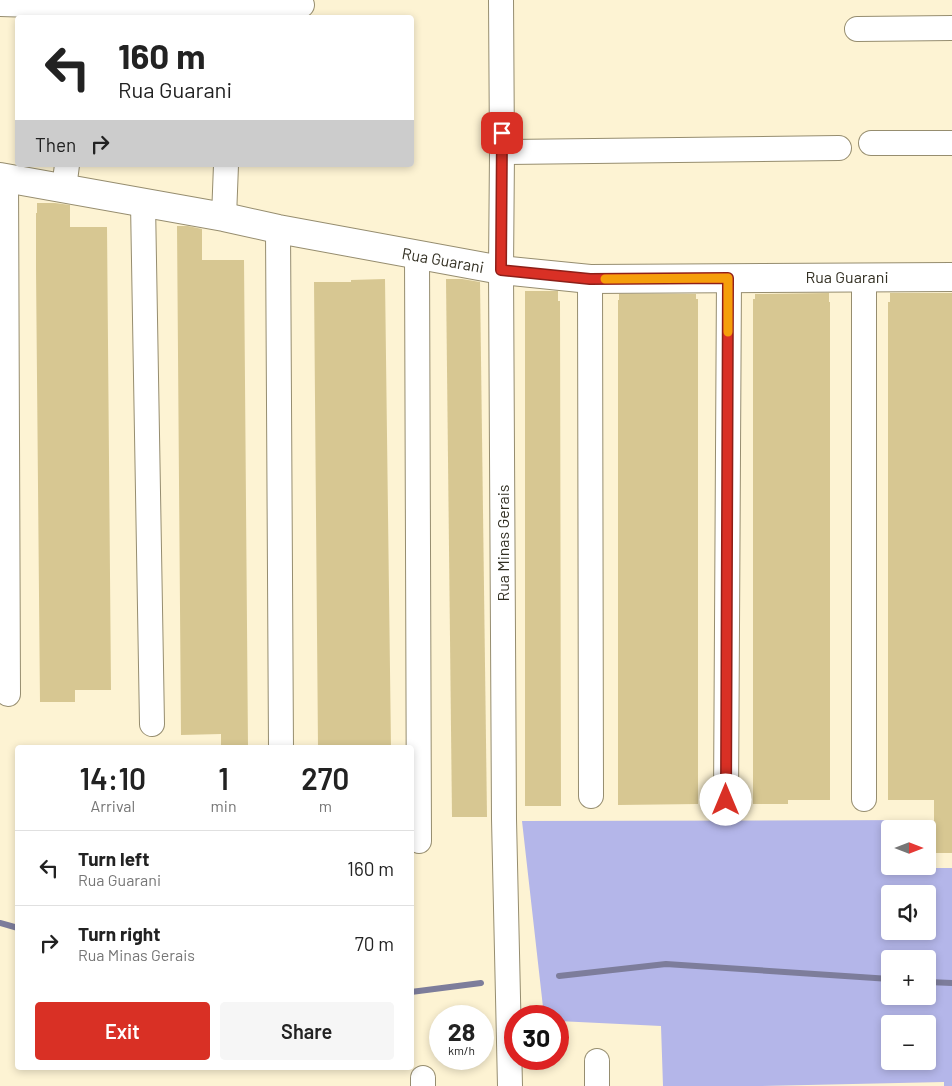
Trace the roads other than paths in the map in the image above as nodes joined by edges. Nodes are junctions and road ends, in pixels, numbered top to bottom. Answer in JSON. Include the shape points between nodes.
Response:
{"nodes":[{"id":1,"x":501,"y":0,"type":"edge"},
{"id":2,"x":0,"y":4,"type":"edge"},
{"id":3,"x":302,"y":5,"type":"dead end"},
{"id":4,"x":86,"y":12,"type":"edge"},
{"id":5,"x":235,"y":12,"type":"edge"},
{"id":6,"x":952,"y":28,"type":"edge"},
{"id":7,"x":857,"y":29,"type":"dead end"},
{"id":8,"x":872,"y":143,"type":"dead end"},
{"id":9,"x":952,"y":143,"type":"edge"},
{"id":10,"x":839,"y":148,"type":"dead end"},
{"id":11,"x":502,"y":152,"type":"junction"},
{"id":12,"x":226,"y":167,"type":"edge"},
{"id":13,"x":66,"y":177,"type":"edge"},
{"id":14,"x":3,"y":178,"type":"edge"},
{"id":15,"x":143,"y":203,"type":"junction"},
{"id":16,"x":224,"y":217,"type":"junction"},
{"id":17,"x":278,"y":229,"type":"junction"},
{"id":18,"x":417,"y":255,"type":"junction"},
{"id":19,"x":501,"y":270,"type":"junction"},
{"id":20,"x":864,"y":277,"type":"junction"},
{"id":21,"x":952,"y":277,"type":"edge"},
{"id":22,"x":728,"y":278,"type":"junction"},
{"id":23,"x":590,"y":279,"type":"junction"},
{"id":24,"x":8,"y":694,"type":"dead end"},
{"id":25,"x":152,"y":724,"type":"dead end"},
{"id":26,"x":281,"y":745,"type":"edge"},
{"id":27,"x":591,"y":796,"type":"dead end"},
{"id":28,"x":864,"y":799,"type":"dead end"},
{"id":29,"x":726,"y":800,"type":"dead end"},
{"id":30,"x":420,"y":841,"type":"dead end"},
{"id":31,"x":597,"y":1060,"type":"dead end"},
{"id":32,"x":510,"y":1086,"type":"edge"},
{"id":33,"x":597,"y":1086,"type":"edge"}],
"edges":[{"from":1,"to":11,"type":"street","name":"Rua Minas Gerais"},
{"from":2,"to":4,"type":"street"},
{"from":3,"to":5,"type":"street"},
{"from":4,"to":5,"type":"street"},
{"from":6,"to":7,"type":"street"},
{"from":8,"to":9,"type":"street"},
{"from":10,"to":11,"type":"street"},
{"from":11,"to":19,"type":"street","name":"Rua Minas Gerais"},
{"from":12,"to":16,"type":"street"},
{"from":13,"to":14,"type":"street","name":"Rua Guarani"},
{"from":13,"to":15,"type":"street","name":"Rua Guarani"},
{"from":14,"to":24,"type":"street"},
{"from":15,"to":16,"type":"street","name":"Rua Guarani"},
{"from":15,"to":25,"type":"street"},
{"from":16,"to":17,"type":"street","name":"Rua Guarani"},
{"from":17,"to":18,"type":"street","name":"Rua Guarani"},
{"from":17,"to":26,"type":"street"},
{"from":18,"to":19,"type":"street","name":"Rua Guarani"},
{"from":18,"to":30,"type":"street"},
{"from":19,"to":23,"type":"street","name":"Rua Guarani"},
{"from":19,"to":32,"type":"street","name":"Rua Minas Gerais","via":[[504,819]]},
{"from":20,"to":21,"type":"street","name":"Rua Guarani"},
{"from":20,"to":22,"type":"street","name":"Rua Guarani"},
{"from":20,"to":28,"type":"street"},
{"from":22,"to":23,"type":"street","name":"Rua Guarani"},
{"from":22,"to":29,"type":"street"},
{"from":23,"to":27,"type":"street"},
{"from":31,"to":33,"type":"street"}]}
